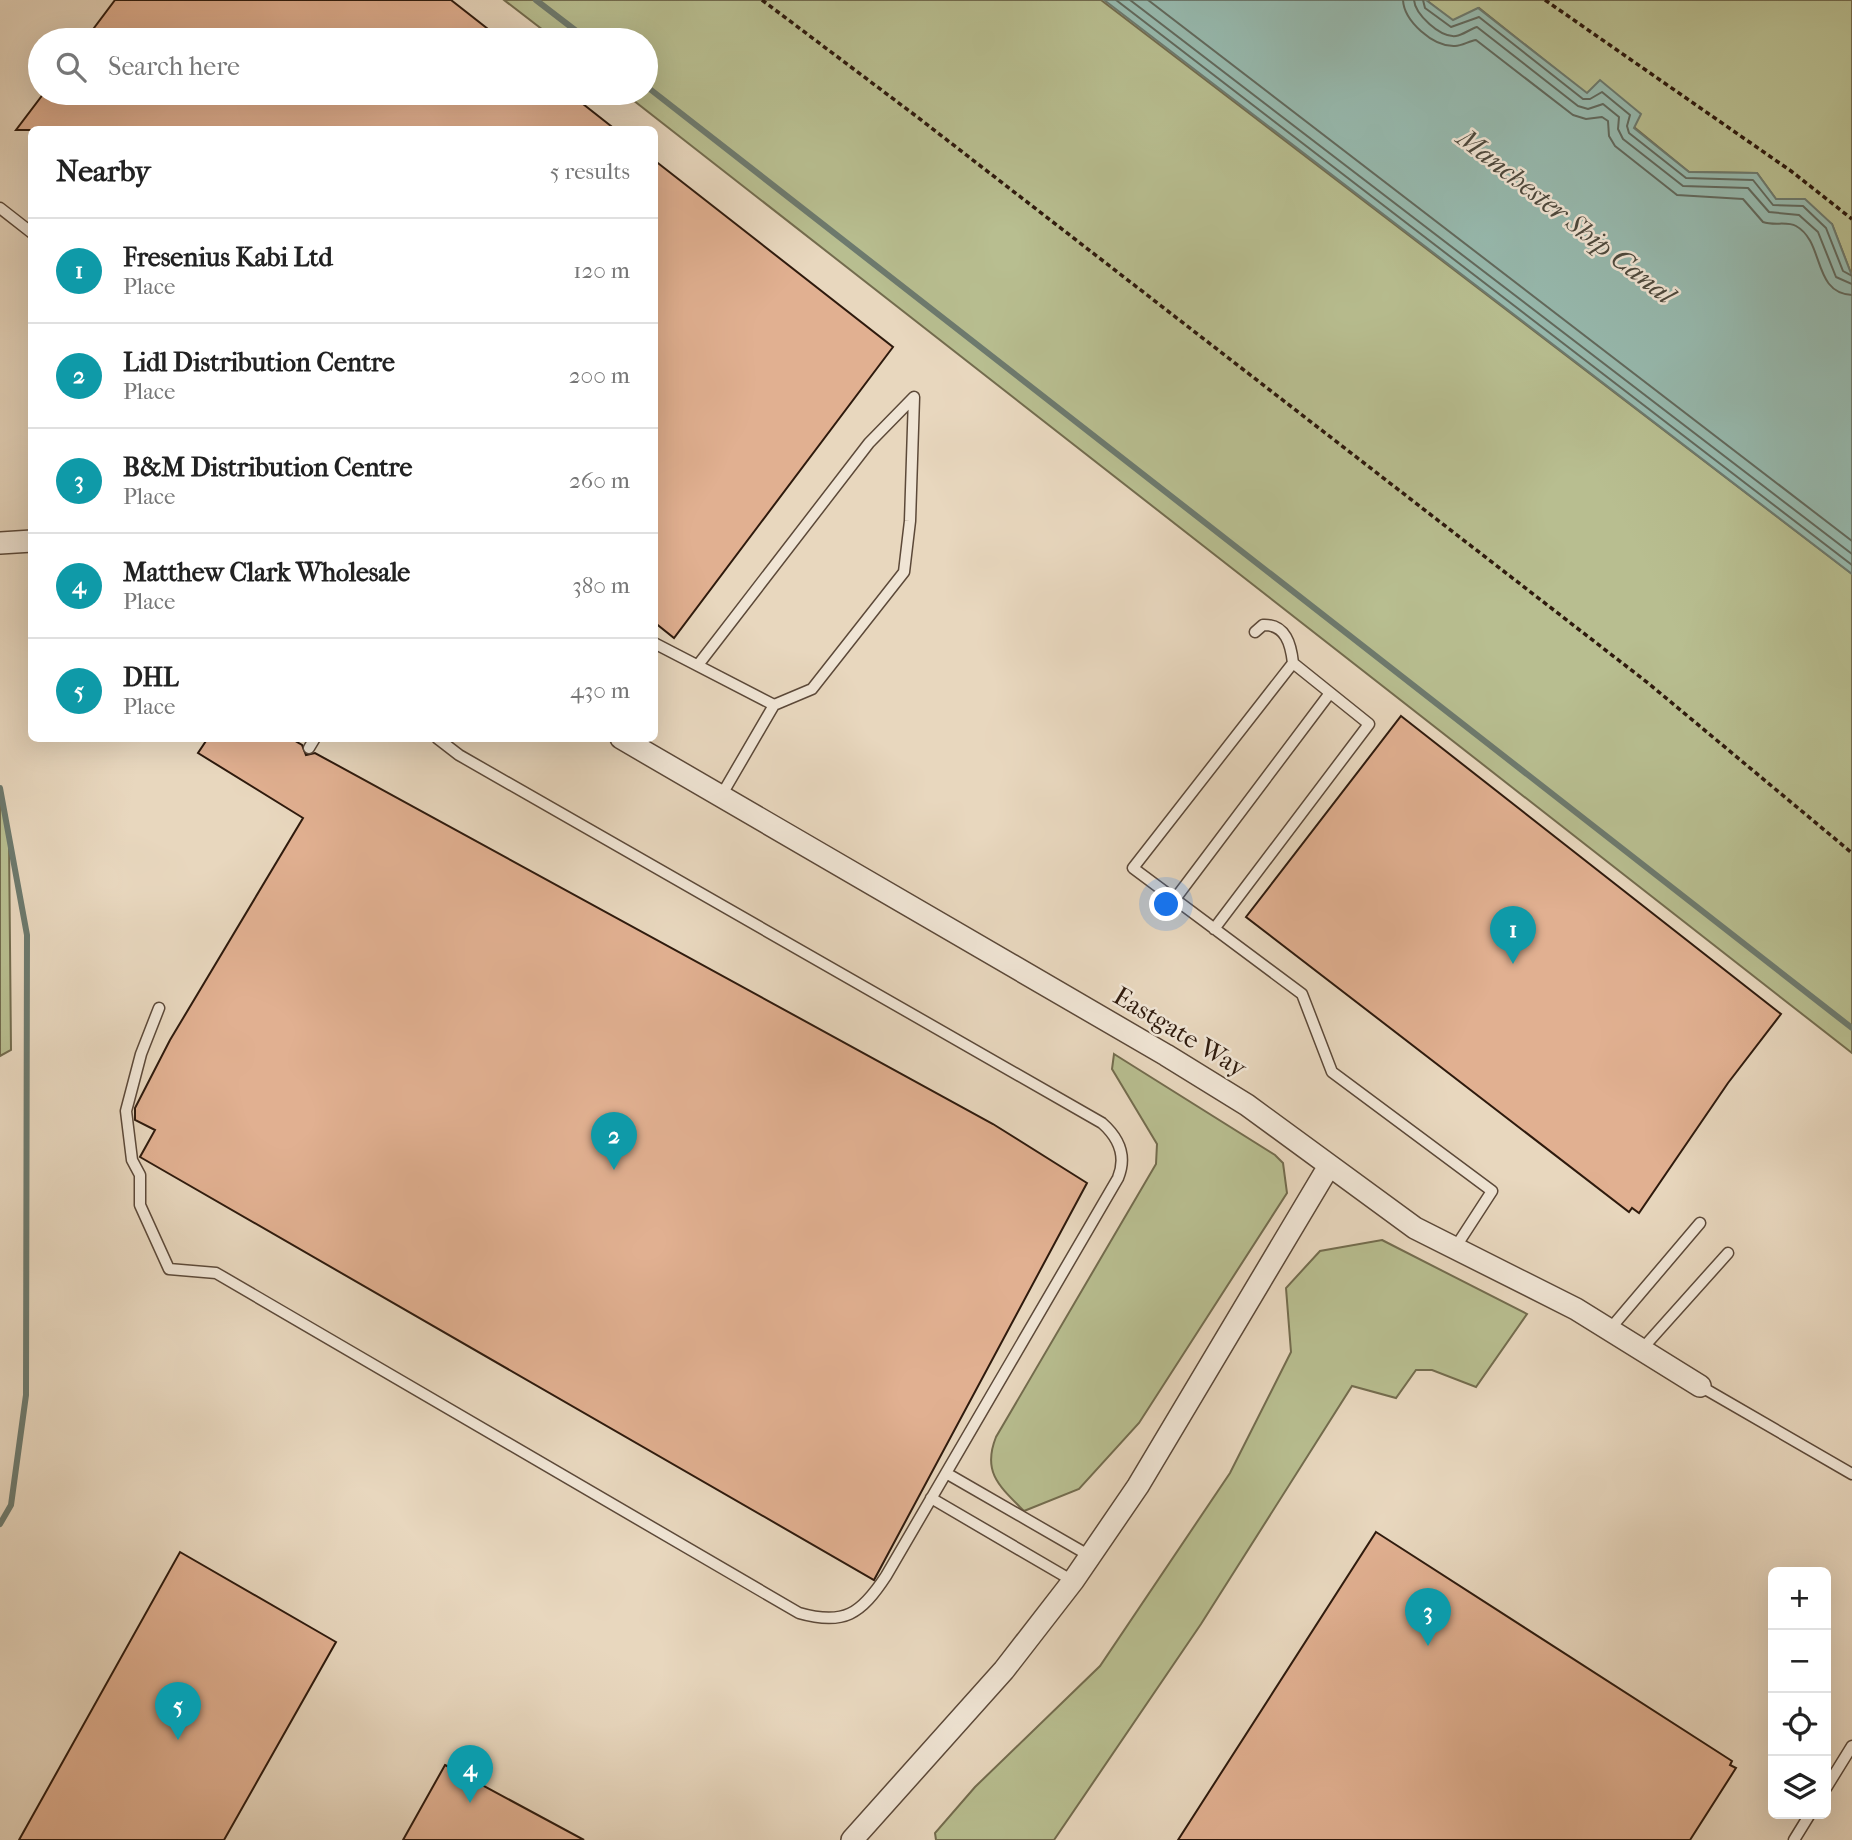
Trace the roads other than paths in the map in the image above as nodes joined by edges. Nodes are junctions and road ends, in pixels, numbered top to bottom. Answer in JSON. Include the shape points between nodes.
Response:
{"nodes":[{"id":1,"x":0,"y":208,"type":"edge"},
{"id":2,"x":28,"y":230,"type":"edge"},
{"id":3,"x":28,"y":541,"type":"edge"},
{"id":4,"x":0,"y":543,"type":"edge"},
{"id":5,"x":1255,"y":632,"type":"dead end"},
{"id":6,"x":658,"y":645,"type":"edge"},
{"id":7,"x":1293,"y":663,"type":"junction"},
{"id":8,"x":698,"y":665,"type":"junction"},
{"id":9,"x":1329,"y":693,"type":"junction"},
{"id":10,"x":774,"y":705,"type":"junction"},
{"id":11,"x":442,"y":742,"type":"edge"},
{"id":12,"x":628,"y":742,"type":"edge"},
{"id":13,"x":721,"y":796,"type":"junction"},
{"id":14,"x":1175,"y":900,"type":"junction"},
{"id":15,"x":1214,"y":929,"type":"junction"},
{"id":16,"x":159,"y":1008,"type":"dead end"},
{"id":17,"x":1329,"y":1166,"type":"junction"},
{"id":18,"x":1700,"y":1223,"type":"dead end"},
{"id":19,"x":1455,"y":1248,"type":"junction"},
{"id":20,"x":1728,"y":1253,"type":"dead end"},
{"id":21,"x":1610,"y":1329,"type":"junction"},
{"id":22,"x":1642,"y":1349,"type":"junction"},
{"id":23,"x":1700,"y":1387,"type":"joint"},
{"id":24,"x":946,"y":1473,"type":"junction"},
{"id":25,"x":1852,"y":1474,"type":"edge"},
{"id":26,"x":931,"y":1498,"type":"junction"},
{"id":27,"x":1090,"y":1556,"type":"junction"},
{"id":28,"x":1073,"y":1581,"type":"junction"},
{"id":29,"x":1852,"y":1746,"type":"edge"},
{"id":30,"x":1831,"y":1780,"type":"edge"},
{"id":31,"x":1807,"y":1819,"type":"edge"},
{"id":32,"x":861,"y":1837,"type":"edge"},
{"id":33,"x":1794,"y":1840,"type":"edge"}],
"edges":[{"from":1,"to":2,"type":"lane"},
{"from":3,"to":4,"type":"street"},
{"from":5,"to":7,"type":"lane","via":[[1272,625],[1281,632],[1291,642]]},
{"from":6,"to":8,"type":"lane"},
{"from":7,"to":9,"type":"lane"},
{"from":7,"to":14,"type":"lane","via":[[1133,868]]},
{"from":8,"to":10,"type":"lane"},
{"from":8,"to":10,"type":"lane","via":[[869,443],[914,397],[904,572],[812,689]]},
{"from":9,"to":14,"type":"lane"},
{"from":9,"to":15,"type":"lane","via":[[1369,724]]},
{"from":10,"to":13,"type":"lane"},
{"from":11,"to":24,"type":"lane","via":[[1111,1131],[1118,1140],[1123,1161],[1118,1178]]},
{"from":12,"to":13,"type":"street","name":"Eastgate Way"},
{"from":13,"to":17,"type":"street","name":"Eastgate Way","via":[[1166,1055],[1247,1105]]},
{"from":14,"to":15,"type":"lane"},
{"from":15,"to":19,"type":"lane","via":[[1302,994],[1332,1072],[1492,1191]]},
{"from":16,"to":26,"type":"lane","via":[[125,1111],[132,1160],[140,1175],[140,1205],[169,1269],[216,1273],[799,1613],[831,1620],[857,1610],[886,1576]]},
{"from":17,"to":19,"type":"street","name":"Eastgate Way","via":[[1415,1228]]},
{"from":17,"to":27,"type":"street","via":[[1138,1486]]},
{"from":18,"to":21,"type":"lane"},
{"from":19,"to":21,"type":"street","name":"Eastgate Way"},
{"from":20,"to":22,"type":"lane"},
{"from":21,"to":22,"type":"street","name":"Eastgate Way"},
{"from":22,"to":23,"type":"street","name":"Eastgate Way"},
{"from":23,"to":25,"type":"lane"},
{"from":24,"to":26,"type":"lane"},
{"from":24,"to":27,"type":"lane"},
{"from":26,"to":28,"type":"lane"},
{"from":27,"to":28,"type":"street"},
{"from":28,"to":32,"type":"street","via":[[1004,1670]]},
{"from":29,"to":30,"type":"lane"},
{"from":31,"to":33,"type":"lane"}]}
